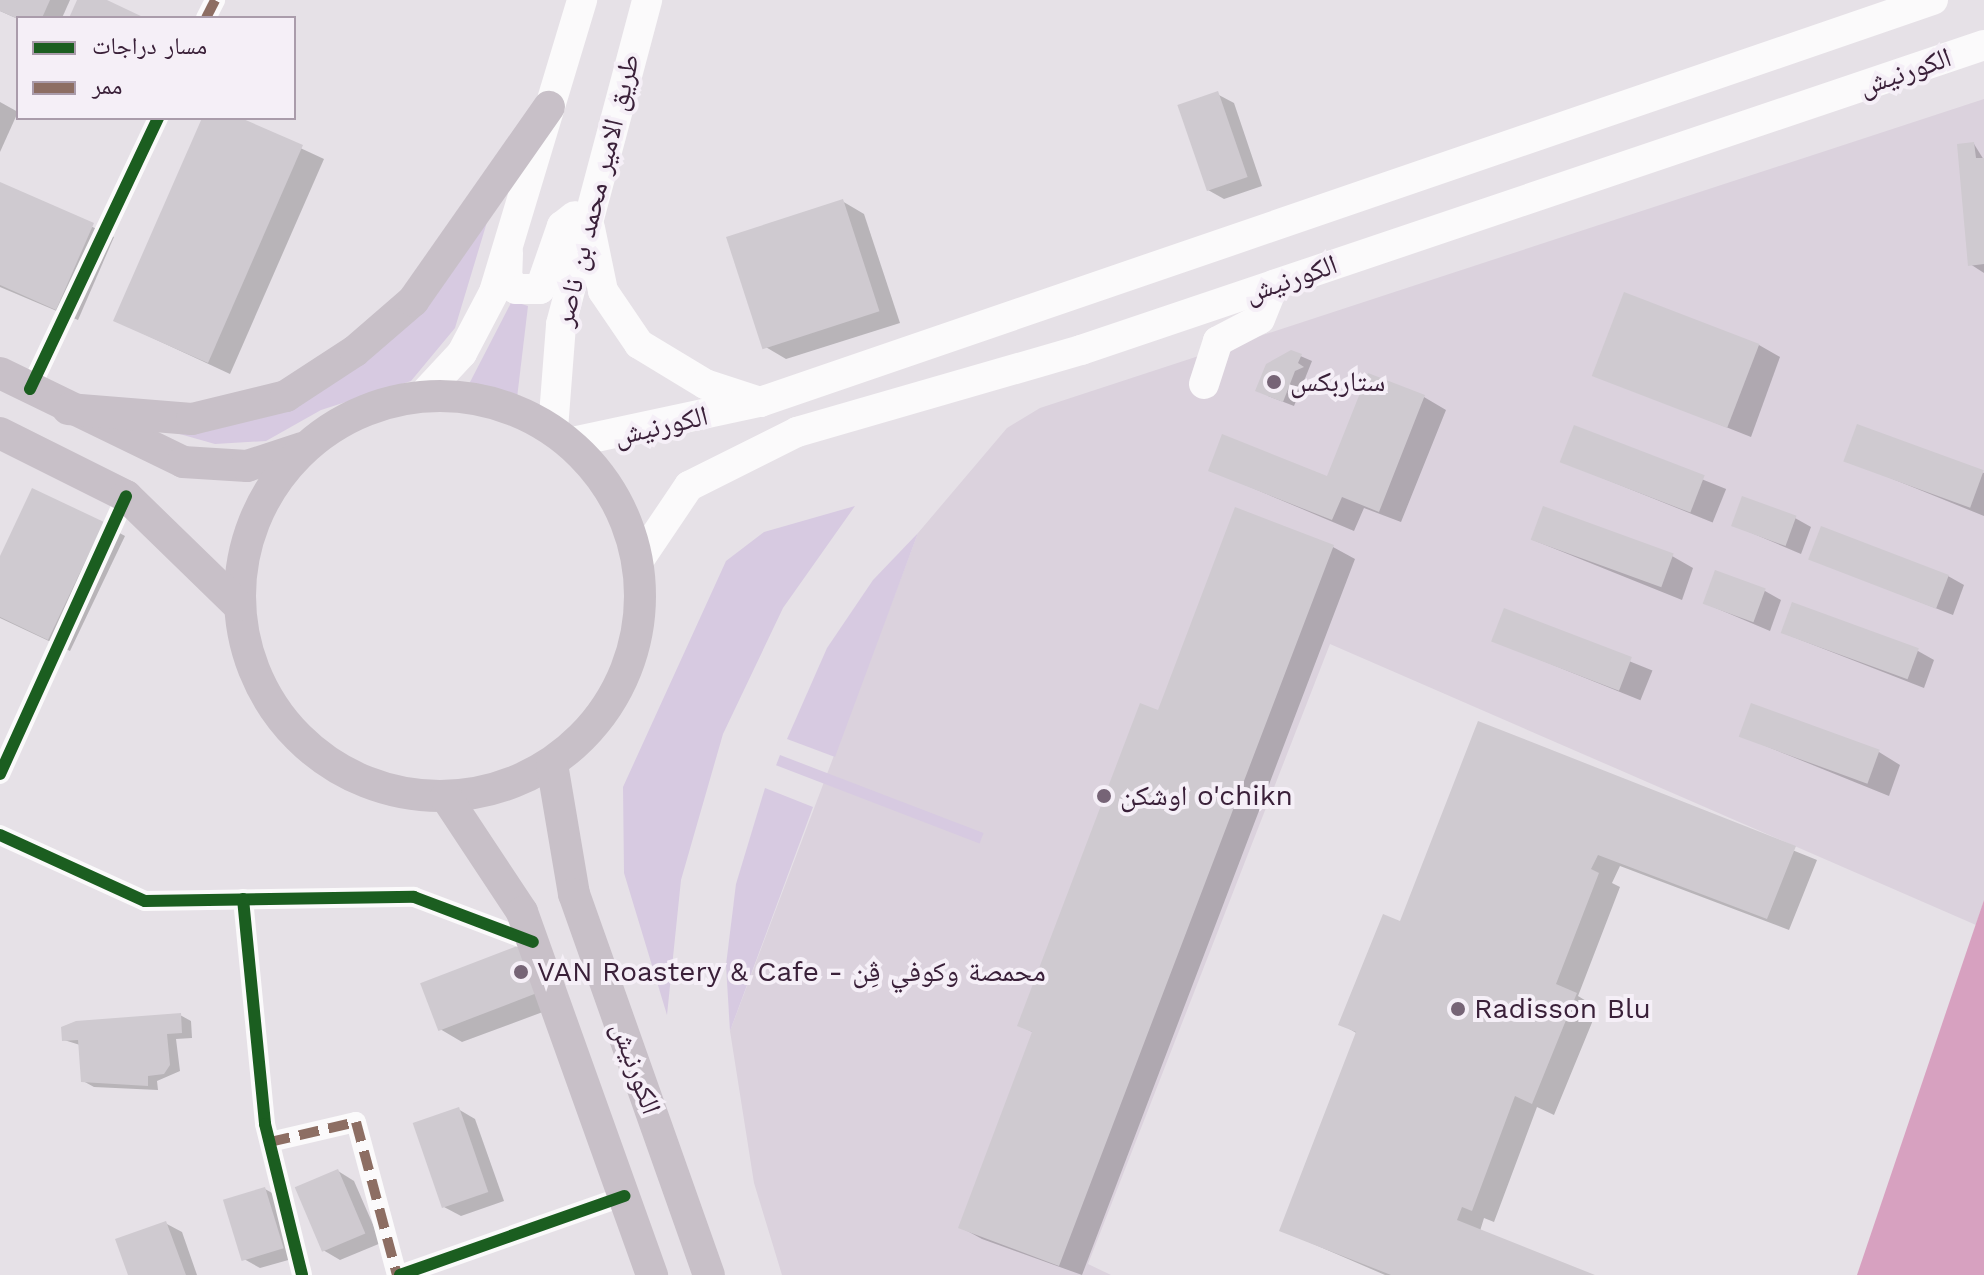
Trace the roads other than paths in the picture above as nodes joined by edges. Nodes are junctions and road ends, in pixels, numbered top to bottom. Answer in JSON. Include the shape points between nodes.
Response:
{"nodes":[{"id":1,"x":582,"y":0,"type":"edge"},
{"id":2,"x":647,"y":0,"type":"edge"},
{"id":3,"x":1933,"y":0,"type":"edge"},
{"id":4,"x":1984,"y":45,"type":"edge"},
{"id":5,"x":549,"y":107,"type":"junction"},
{"id":6,"x":157,"y":120,"type":"edge"},
{"id":7,"x":587,"y":207,"type":"junction"},
{"id":8,"x":509,"y":251,"type":"junction"},
{"id":9,"x":1274,"y":285,"type":"junction"},
{"id":10,"x":0,"y":373,"type":"edge"},
{"id":11,"x":1204,"y":384,"type":"dead end"},
{"id":12,"x":30,"y":389,"type":"junction"},
{"id":13,"x":423,"y":395,"type":"junction"},
{"id":14,"x":760,"y":402,"type":"junction"},
{"id":15,"x":68,"y":409,"type":"junction"},
{"id":16,"x":97,"y":423,"type":"junction"},
{"id":17,"x":0,"y":433,"type":"edge"},
{"id":18,"x":560,"y":436,"type":"junction"},
{"id":19,"x":302,"y":448,"type":"junction"},
{"id":20,"x":65,"y":463,"type":"junction"},
{"id":21,"x":126,"y":496,"type":"junction"},
{"id":22,"x":637,"y":563,"type":"junction"},
{"id":23,"x":238,"y":605,"type":"junction"},
{"id":24,"x":552,"y":764,"type":"junction"},
{"id":25,"x":0,"y":774,"type":"edge"},
{"id":26,"x":446,"y":797,"type":"junction"},
{"id":27,"x":0,"y":835,"type":"edge"},
{"id":28,"x":243,"y":899,"type":"junction"},
{"id":29,"x":533,"y":942,"type":"junction"},
{"id":30,"x":270,"y":1142,"type":"junction"},
{"id":31,"x":624,"y":1196,"type":"junction"},
{"id":32,"x":302,"y":1275,"type":"edge"},
{"id":33,"x":399,"y":1275,"type":"edge"},
{"id":34,"x":652,"y":1275,"type":"edge"},
{"id":35,"x":709,"y":1275,"type":"edge"}],
"edges":[{"from":1,"to":5,"type":"main road"},
{"from":2,"to":7,"type":"main road","name":"طريق الامير محمد بن ناصر"},
{"from":3,"to":14,"type":"main road","name":"الكورنيش"},
{"from":4,"to":9,"type":"main road","name":"الكورنيش"},
{"from":5,"to":8,"type":"main road"},
{"from":5,"to":15,"type":"main road","via":[[413,301],[355,351],[286,396],[192,419]]},
{"from":6,"to":12,"type":"street"},
{"from":7,"to":8,"type":"main road","via":[[562,226],[540,289],[516,289],[507,278]]},
{"from":7,"to":14,"type":"main road","via":[[594,264],[623,326],[705,384]]},
{"from":7,"to":18,"type":"main road","name":"طريق الامير محمد بن ناصر","via":[[561,324]]},
{"from":8,"to":13,"type":"main road","via":[[462,353]]},
{"from":9,"to":11,"type":"main road","via":[[1260,319],[1218,341]]},
{"from":9,"to":22,"type":"main road","name":"الكورنيش","via":[[797,432],[730,461],[689,486]]},
{"from":10,"to":12,"type":"main road"},
{"from":12,"to":15,"type":"main road"},
{"from":13,"to":18,"type":"main road","via":[[483,400]]},
{"from":13,"to":19,"type":"main road","via":[[358,411]]},
{"from":14,"to":18,"type":"main road","name":"الكورنيش"},
{"from":15,"to":16,"type":"main road"},
{"from":16,"to":19,"type":"main road","via":[[215,469]]},
{"from":16,"to":20,"type":"main road","via":[[115,444],[115,457],[106,464]]},
{"from":17,"to":20,"type":"main road"},
{"from":18,"to":22,"type":"main road","via":[[622,509]]},
{"from":19,"to":23,"type":"main road","via":[[265,493],[243,547]]},
{"from":20,"to":21,"type":"main road"},
{"from":21,"to":23,"type":"main road"},
{"from":21,"to":25,"type":"street"},
{"from":22,"to":24,"type":"main road","via":[[642,606],[616,696]]},
{"from":23,"to":26,"type":"main road","via":[[250,666],[281,720],[316,752],[384,789]]},
{"from":24,"to":26,"type":"main road","via":[[501,788]]},
{"from":24,"to":35,"type":"main road","name":"الكورنيش","via":[[574,894]]},
{"from":26,"to":29,"type":"main road","name":"الكورنيش","via":[[522,912]]},
{"from":27,"to":28,"type":"street","via":[[145,901]]},
{"from":28,"to":29,"type":"street","via":[[414,897]]},
{"from":28,"to":30,"type":"street"},
{"from":29,"to":31,"type":"main road","name":"الكورنيش"},
{"from":30,"to":32,"type":"street"},
{"from":30,"to":33,"type":"street","via":[[356,1122]]},
{"from":31,"to":33,"type":"street"},
{"from":31,"to":34,"type":"main road","name":"الكورنيش"}]}
